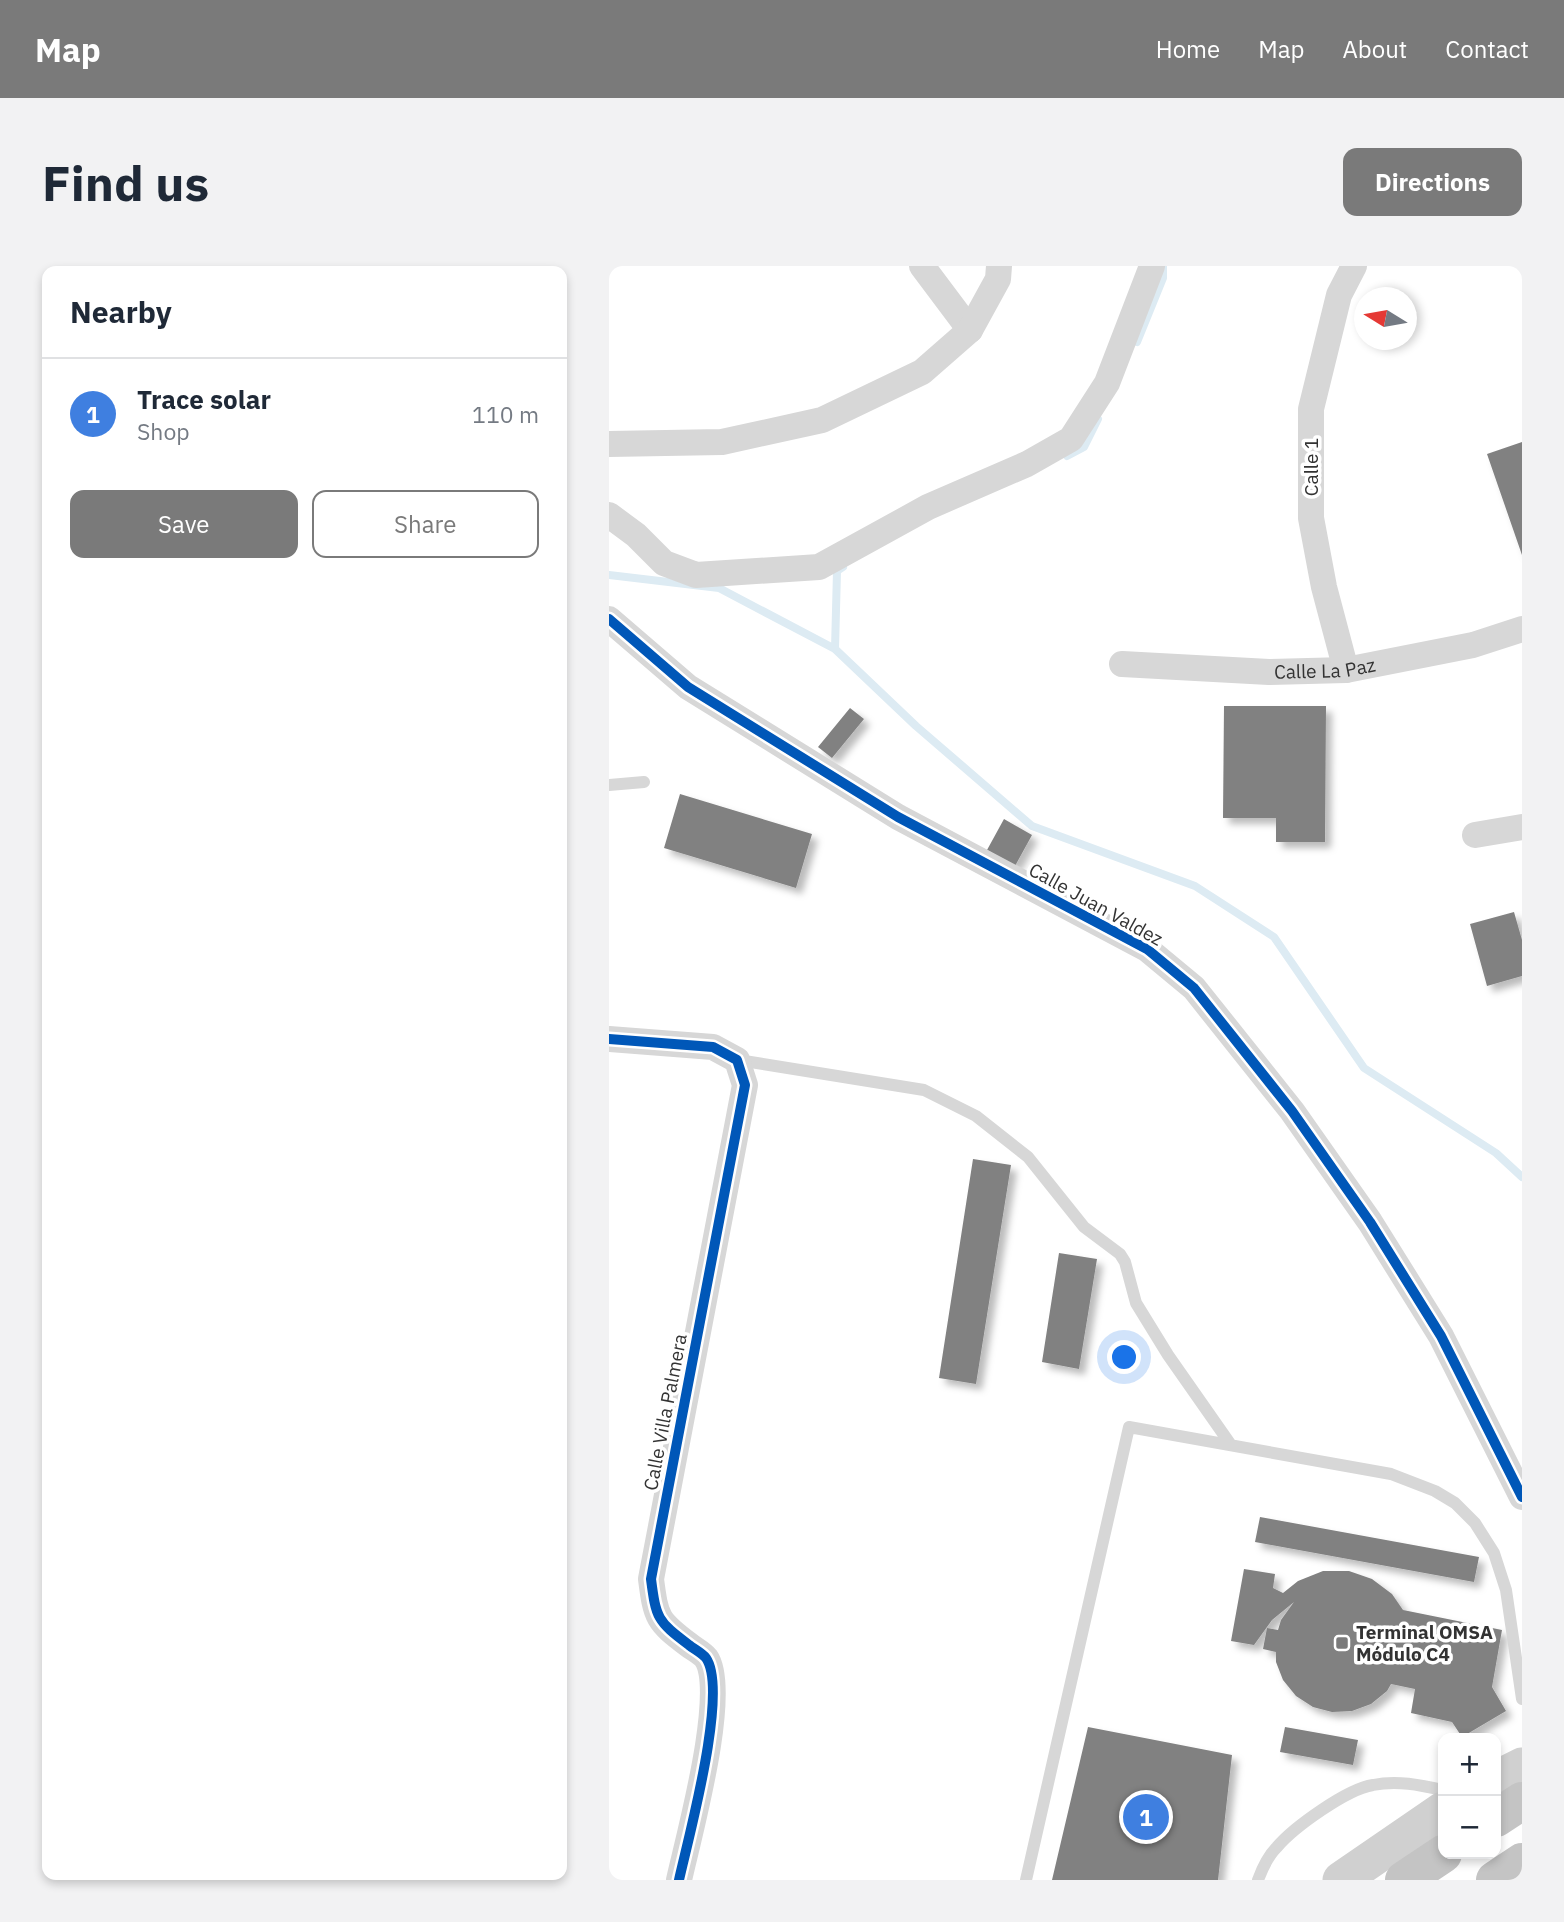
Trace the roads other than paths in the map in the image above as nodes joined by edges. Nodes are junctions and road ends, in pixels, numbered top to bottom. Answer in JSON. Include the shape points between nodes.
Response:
{"nodes":[{"id":1,"x":922,"y":266,"type":"edge"},
{"id":2,"x":999,"y":266,"type":"edge"},
{"id":3,"x":1152,"y":266,"type":"edge"},
{"id":4,"x":1354,"y":266,"type":"edge"},
{"id":5,"x":970,"y":330,"type":"junction"},
{"id":6,"x":609,"y":444,"type":"edge"},
{"id":7,"x":609,"y":515,"type":"edge"},
{"id":8,"x":609,"y":619,"type":"edge"},
{"id":9,"x":1522,"y":629,"type":"edge"},
{"id":10,"x":1122,"y":664,"type":"dead end"},
{"id":11,"x":1346,"y":670,"type":"junction"},
{"id":12,"x":644,"y":782,"type":"dead end"},
{"id":13,"x":609,"y":785,"type":"edge"},
{"id":14,"x":1522,"y":827,"type":"edge"},
{"id":15,"x":1475,"y":835,"type":"dead end"},
{"id":16,"x":609,"y":1039,"type":"edge"},
{"id":17,"x":737,"y":1060,"type":"junction"},
{"id":18,"x":1231,"y":1445,"type":"junction"},
{"id":19,"x":1522,"y":1497,"type":"edge"},
{"id":20,"x":1522,"y":1699,"type":"edge"},
{"id":21,"x":1522,"y":1766,"type":"edge"},
{"id":22,"x":1501,"y":1776,"type":"edge"},
{"id":23,"x":1438,"y":1789,"type":"edge"},
{"id":24,"x":1522,"y":1801,"type":"edge"},
{"id":25,"x":1438,"y":1813,"type":"edge"},
{"id":26,"x":1501,"y":1815,"type":"edge"},
{"id":27,"x":1438,"y":1857,"type":"edge"},
{"id":28,"x":1522,"y":1862,"type":"edge"},
{"id":29,"x":679,"y":1880,"type":"edge"},
{"id":30,"x":1026,"y":1880,"type":"edge"},
{"id":31,"x":1258,"y":1880,"type":"edge"},
{"id":32,"x":1341,"y":1880,"type":"edge"},
{"id":33,"x":1404,"y":1880,"type":"edge"},
{"id":34,"x":1495,"y":1880,"type":"edge"}],
"edges":[{"from":1,"to":5,"type":"street"},
{"from":2,"to":5,"type":"street","via":[[998,278]]},
{"from":3,"to":7,"type":"street","via":[[1107,383],[1071,439],[1027,464],[927,507],[819,567],[696,575],[664,563]]},
{"from":4,"to":11,"type":"street","name":"Calle 1","via":[[1339,295],[1311,409],[1311,519]]},
{"from":5,"to":6,"type":"street","via":[[922,372],[822,420],[722,442]]},
{"from":8,"to":19,"type":"street","name":"Calle Juan Valdez","via":[[688,687],[898,817],[1147,949],[1194,988],[1292,1111],[1370,1222],[1441,1336]]},
{"from":9,"to":11,"type":"street","name":"Calle La Paz","via":[[1473,645]]},
{"from":10,"to":11,"type":"street","name":"Calle La Paz","via":[[1269,673]]},
{"from":12,"to":13,"type":"lane"},
{"from":14,"to":15,"type":"street"},
{"from":16,"to":17,"type":"street","via":[[713,1047]]},
{"from":17,"to":18,"type":"lane","via":[[924,1090],[976,1116],[1028,1157],[1084,1227],[1120,1254],[1136,1303]]},
{"from":17,"to":29,"type":"street","name":"Calle Villa Palmera","via":[[745,1084],[651,1579],[656,1612],[668,1629],[706,1659],[713,1681],[709,1744]]},
{"from":18,"to":20,"type":"lane","via":[[1391,1474],[1455,1503],[1494,1553],[1506,1590]]},
{"from":18,"to":30,"type":"lane","via":[[1129,1427]]},
{"from":21,"to":22,"type":"main road"},
{"from":23,"to":31,"type":"lane","via":[[1404,1782],[1370,1785],[1335,1801],[1276,1847]]},
{"from":24,"to":26,"type":"highway"},
{"from":25,"to":32,"type":"main road"},
{"from":27,"to":33,"type":"highway"},
{"from":28,"to":34,"type":"highway"}]}
